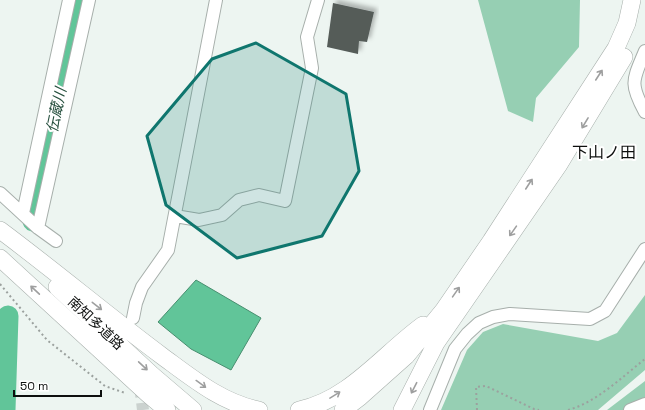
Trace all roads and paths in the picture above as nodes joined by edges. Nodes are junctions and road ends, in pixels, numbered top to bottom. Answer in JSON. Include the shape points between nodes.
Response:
{"nodes":[{"id":1,"x":69,"y":0,"type":"edge"},
{"id":2,"x":89,"y":0,"type":"edge"},
{"id":3,"x":216,"y":0,"type":"edge"},
{"id":4,"x":318,"y":0,"type":"edge"},
{"id":5,"x":632,"y":0,"type":"edge"},
{"id":6,"x":643,"y":0,"type":"edge"},
{"id":7,"x":645,"y":51,"type":"edge"},
{"id":8,"x":645,"y":112,"type":"edge"},
{"id":9,"x":0,"y":193,"type":"edge"},
{"id":10,"x":23,"y":214,"type":"junction"},
{"id":11,"x":175,"y":216,"type":"junction"},
{"id":12,"x":38,"y":227,"type":"junction"},
{"id":13,"x":0,"y":230,"type":"edge"},
{"id":14,"x":0,"y":236,"type":"edge"},
{"id":15,"x":56,"y":241,"type":"dead end"},
{"id":16,"x":645,"y":249,"type":"edge"},
{"id":17,"x":0,"y":258,"type":"edge"},
{"id":18,"x":0,"y":284,"type":"edge"},
{"id":19,"x":51,"y":305,"type":"junction"},
{"id":20,"x":443,"y":311,"type":"junction"},
{"id":21,"x":133,"y":318,"type":"dead end"},
{"id":22,"x":436,"y":343,"type":"junction"},
{"id":23,"x":645,"y":359,"type":"edge"},
{"id":24,"x":130,"y":395,"type":"dead end"},
{"id":25,"x":645,"y":404,"type":"edge"},
{"id":26,"x":155,"y":410,"type":"edge"},
{"id":27,"x":167,"y":410,"type":"edge"},
{"id":28,"x":193,"y":410,"type":"edge"},
{"id":29,"x":260,"y":410,"type":"edge"},
{"id":30,"x":299,"y":410,"type":"edge"},
{"id":31,"x":342,"y":410,"type":"edge"},
{"id":32,"x":360,"y":410,"type":"edge"},
{"id":33,"x":402,"y":410,"type":"edge"},
{"id":34,"x":430,"y":410,"type":"edge"},
{"id":35,"x":477,"y":410,"type":"edge"},
{"id":36,"x":539,"y":410,"type":"edge"},
{"id":37,"x":568,"y":410,"type":"edge"},
{"id":38,"x":630,"y":410,"type":"edge"}],
"edges":[{"from":1,"to":10,"type":"street"},
{"from":2,"to":12,"type":"street"},
{"from":3,"to":11,"type":"street"},
{"from":4,"to":11,"type":"street","via":[[306,37],[312,68],[285,201],[259,195],[239,200],[222,215],[198,220]]},
{"from":20,"to":5,"type":"highway","one_way":true,"via":[[492,241],[616,48],[627,23]]},
{"from":6,"to":22,"type":"highway","one_way":true,"via":[[636,32],[624,58],[558,166]]},
{"from":7,"to":8,"type":"street","via":[[633,84]]},
{"from":9,"to":10,"type":"street"},
{"from":10,"to":12,"type":"street"},
{"from":11,"to":21,"type":"street","via":[[168,250],[142,287]]},
{"from":12,"to":15,"type":"street"},
{"from":13,"to":29,"type":"highway","one_way":true,"via":[[206,388],[235,403]]},
{"from":14,"to":28,"type":"highway","name":"南知多道路","one_way":true},
{"from":16,"to":34,"type":"street","via":[[605,311],[599,315],[590,319],[510,314],[493,316],[480,323],[467,334],[456,349]]},
{"from":19,"to":17,"type":"highway","name":"南知多道路","one_way":true},
{"from":18,"to":24,"type":"path","via":[[47,340],[105,386]]},
{"from":19,"to":26,"type":"highway","via":[[82,344]]},
{"from":19,"to":27,"type":"highway","name":"南知多道路"},
{"from":30,"to":20,"type":"highway","one_way":true,"via":[[324,402],[352,384],[409,335]]},
{"from":20,"to":31,"type":"highway","via":[[406,356]]},
{"from":22,"to":32,"type":"highway"},
{"from":22,"to":33,"type":"highway","one_way":true},
{"from":23,"to":37,"type":"path","via":[[604,391],[578,407]]},
{"from":25,"to":38,"type":"street"},
{"from":35,"to":36,"type":"path","via":[[476,387],[486,386]]}]}
